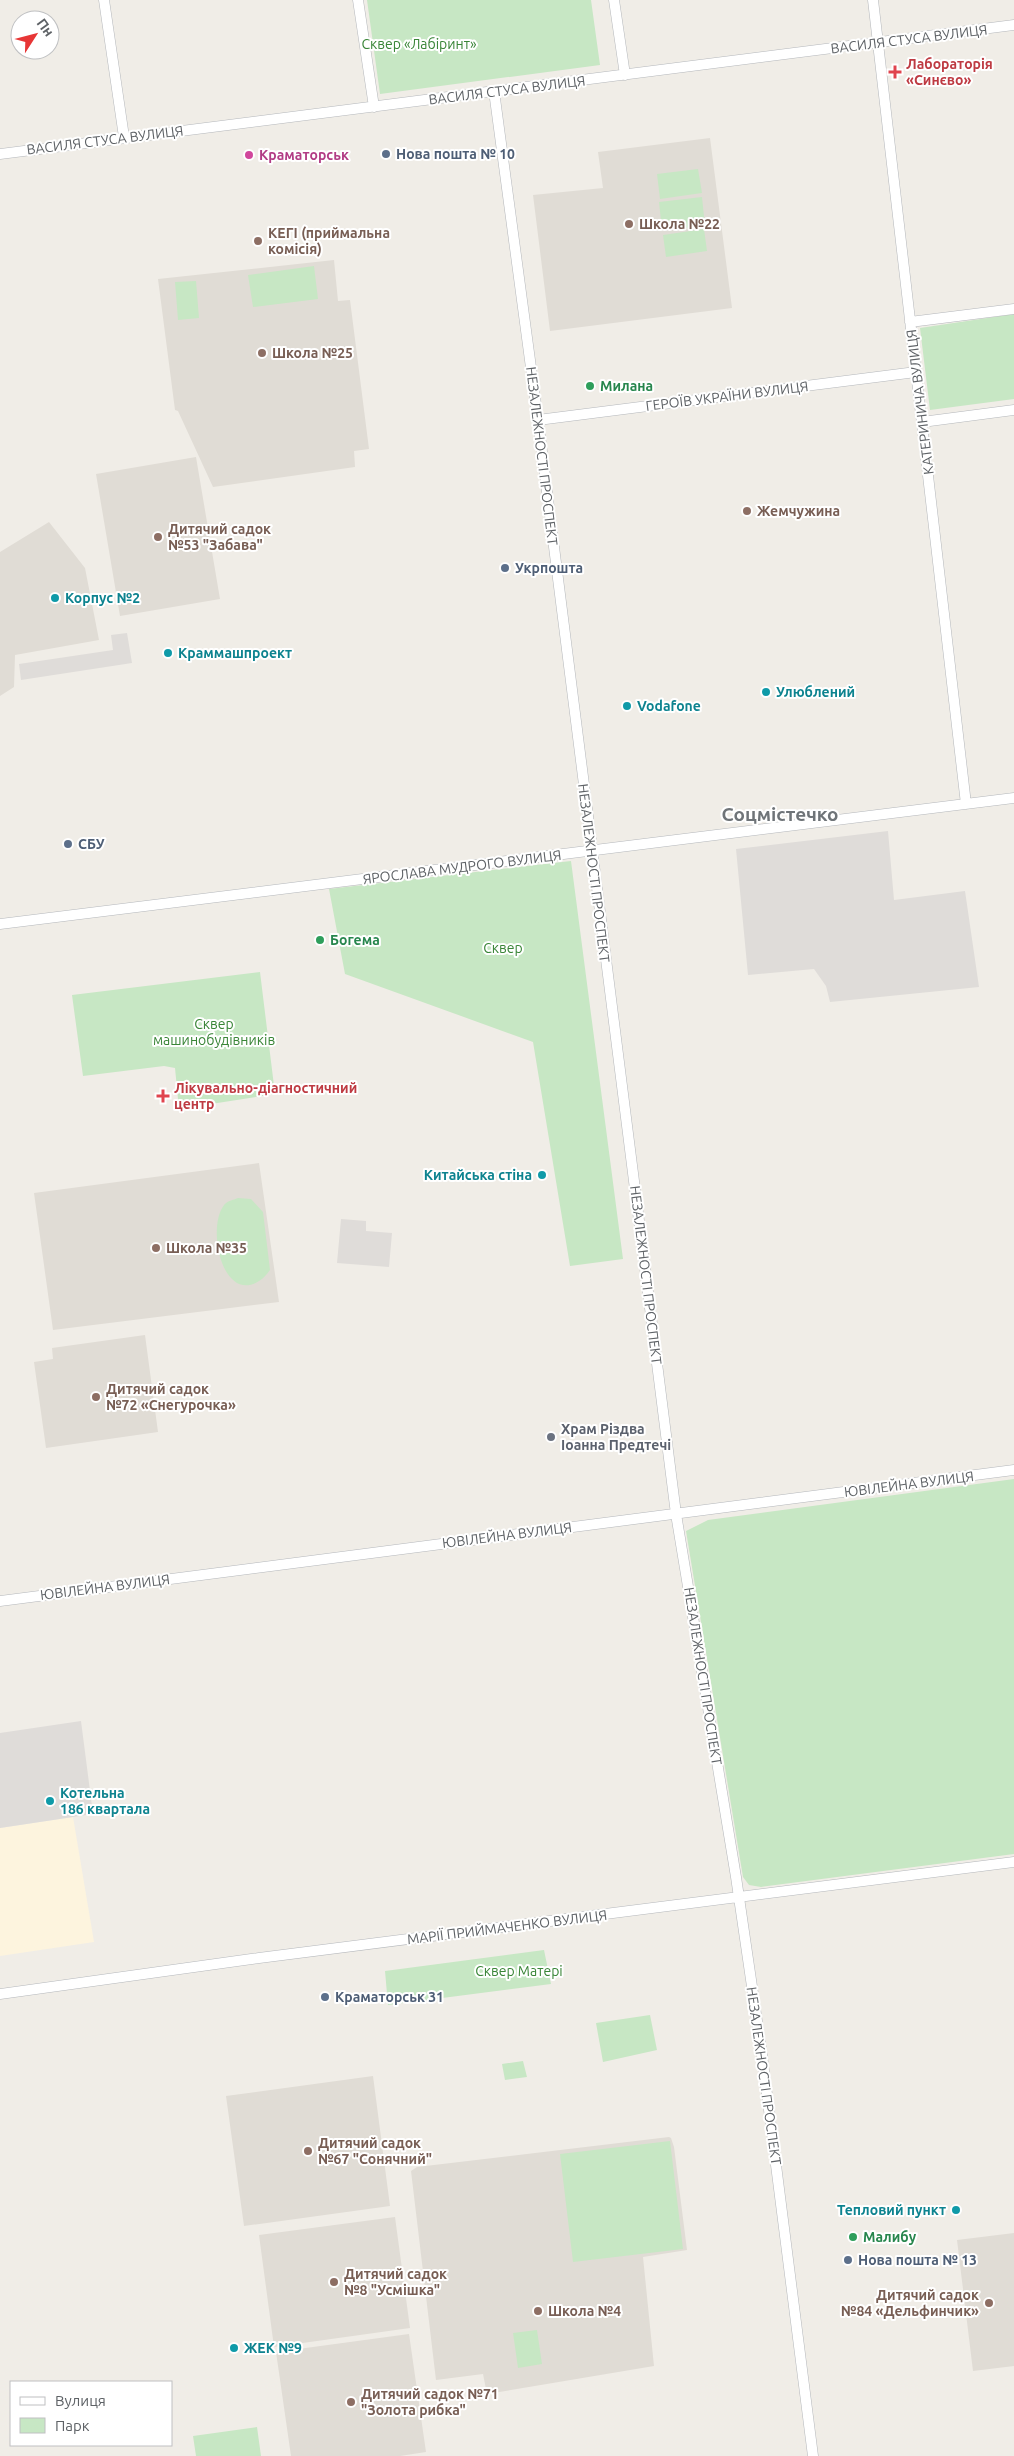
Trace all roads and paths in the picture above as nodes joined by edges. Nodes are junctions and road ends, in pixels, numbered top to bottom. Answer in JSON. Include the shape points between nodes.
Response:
{"nodes":[{"id":1,"x":104,"y":0,"type":"edge"},
{"id":2,"x":358,"y":0,"type":"edge"},
{"id":3,"x":614,"y":0,"type":"edge"},
{"id":4,"x":873,"y":0,"type":"edge"},
{"id":5,"x":1014,"y":25,"type":"edge"},
{"id":6,"x":878,"y":43,"type":"junction"},
{"id":7,"x":625,"y":75,"type":"junction"},
{"id":8,"x":494,"y":92,"type":"junction"},
{"id":9,"x":374,"y":107,"type":"junction"},
{"id":10,"x":124,"y":137,"type":"junction"},
{"id":11,"x":0,"y":154,"type":"edge"},
{"id":12,"x":1014,"y":309,"type":"edge"},
{"id":13,"x":910,"y":322,"type":"junction"},
{"id":14,"x":916,"y":372,"type":"junction"},
{"id":15,"x":1014,"y":410,"type":"edge"},
{"id":16,"x":538,"y":420,"type":"junction"},
{"id":17,"x":922,"y":422,"type":"junction"},
{"id":18,"x":1014,"y":798,"type":"edge"},
{"id":19,"x":966,"y":804,"type":"junction"},
{"id":20,"x":591,"y":851,"type":"junction"},
{"id":21,"x":0,"y":924,"type":"edge"},
{"id":22,"x":1014,"y":1470,"type":"edge"},
{"id":23,"x":676,"y":1514,"type":"junction"},
{"id":24,"x":0,"y":1601,"type":"edge"},
{"id":25,"x":1014,"y":1862,"type":"edge"},
{"id":26,"x":739,"y":1898,"type":"junction"},
{"id":27,"x":0,"y":1994,"type":"edge"},
{"id":28,"x":813,"y":2456,"type":"edge"}],
"edges":[{"from":1,"to":10,"type":"street"},
{"from":2,"to":9,"type":"street"},
{"from":3,"to":7,"type":"street"},
{"from":4,"to":6,"type":"street","name":"КАТЕРИНИЧА ВУЛИЦЯ"},
{"from":5,"to":6,"type":"street","name":"ВАСИЛЯ СТУСА ВУЛИЦЯ"},
{"from":6,"to":7,"type":"street","name":"ВАСИЛЯ СТУСА ВУЛИЦЯ"},
{"from":6,"to":13,"type":"street","name":"КАТЕРИНИЧА ВУЛИЦЯ"},
{"from":7,"to":8,"type":"street","name":"ВАСИЛЯ СТУСА ВУЛИЦЯ"},
{"from":8,"to":9,"type":"street","name":"ВАСИЛЯ СТУСА ВУЛИЦЯ"},
{"from":8,"to":16,"type":"street","name":"НЕЗАЛЕЖНОСТІ ПРОСПЕКТ"},
{"from":9,"to":10,"type":"street","name":"ВАСИЛЯ СТУСА ВУЛИЦЯ"},
{"from":10,"to":11,"type":"street","name":"ВАСИЛЯ СТУСА ВУЛИЦЯ"},
{"from":12,"to":13,"type":"street"},
{"from":13,"to":14,"type":"street","name":"КАТЕРИНИЧА ВУЛИЦЯ"},
{"from":14,"to":16,"type":"street","name":"ГЕРОЇВ УКРАЇНИ ВУЛИЦЯ"},
{"from":14,"to":17,"type":"street","name":"КАТЕРИНИЧА ВУЛИЦЯ"},
{"from":15,"to":17,"type":"street"},
{"from":16,"to":20,"type":"street","name":"НЕЗАЛЕЖНОСТІ ПРОСПЕКТ"},
{"from":17,"to":19,"type":"street","name":"КАТЕРИНИЧА ВУЛИЦЯ"},
{"from":18,"to":19,"type":"street","name":"ЯРОСЛАВА МУДРОГО ВУЛИЦЯ"},
{"from":19,"to":20,"type":"street","name":"ЯРОСЛАВА МУДРОГО ВУЛИЦЯ"},
{"from":20,"to":21,"type":"street","name":"ЯРОСЛАВА МУДРОГО ВУЛИЦЯ"},
{"from":20,"to":23,"type":"street","name":"НЕЗАЛЕЖНОСТІ ПРОСПЕКТ"},
{"from":22,"to":23,"type":"street","name":"ЮВІЛЕЙНА ВУЛИЦЯ"},
{"from":23,"to":24,"type":"street","name":"ЮВІЛЕЙНА ВУЛИЦЯ"},
{"from":23,"to":26,"type":"street","name":"НЕЗАЛЕЖНОСТІ ПРОСПЕКТ"},
{"from":25,"to":26,"type":"street","name":"МАРІЇ ПРИЙМАЧЕНКО ВУЛИЦЯ"},
{"from":26,"to":27,"type":"street","name":"МАРІЇ ПРИЙМАЧЕНКО ВУЛИЦЯ"},
{"from":26,"to":28,"type":"street","name":"НЕЗАЛЕЖНОСТІ ПРОСПЕКТ"}]}
